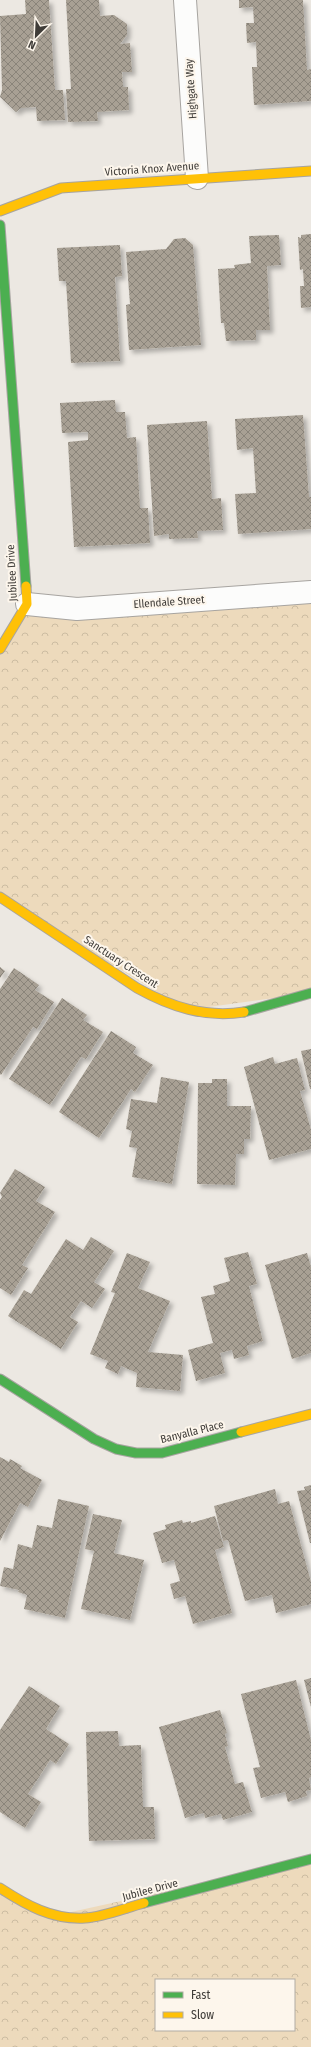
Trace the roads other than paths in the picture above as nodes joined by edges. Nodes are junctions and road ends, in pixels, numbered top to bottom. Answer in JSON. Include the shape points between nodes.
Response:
{"nodes":[{"id":1,"x":185,"y":0,"type":"edge"},
{"id":2,"x":311,"y":171,"type":"edge"},
{"id":3,"x":197,"y":178,"type":"junction"},
{"id":4,"x":0,"y":211,"type":"edge"},
{"id":5,"x":0,"y":225,"type":"edge"},
{"id":6,"x":311,"y":592,"type":"edge"},
{"id":7,"x":27,"y":604,"type":"junction"},
{"id":8,"x":0,"y":649,"type":"edge"},
{"id":9,"x":0,"y":897,"type":"edge"},
{"id":10,"x":311,"y":993,"type":"edge"},
{"id":11,"x":0,"y":1379,"type":"edge"},
{"id":12,"x":311,"y":1414,"type":"edge"},
{"id":13,"x":311,"y":1859,"type":"edge"},
{"id":14,"x":0,"y":1888,"type":"edge"}],
"edges":[{"from":1,"to":3,"type":"street","name":"Highgate Way"},
{"from":2,"to":3,"type":"street","name":"Victoria Knox Avenue"},
{"from":3,"to":4,"type":"street","name":"Victoria Knox Avenue","via":[[61,188],[44,193],[15,208]]},
{"from":5,"to":7,"type":"street","name":"Jubilee Drive"},
{"from":6,"to":7,"type":"street","name":"Ellendale Street","via":[[77,609]]},
{"from":7,"to":8,"type":"street","name":"Jubilee Drive"},
{"from":9,"to":10,"type":"street","name":"Sanctuary Crescent","via":[[137,988],[154,998],[187,1010],[223,1015],[239,1013]]},
{"from":11,"to":12,"type":"street","name":"Banyalla Place","via":[[94,1439],[116,1449],[136,1453],[162,1453]]},
{"from":13,"to":14,"type":"street","name":"Jubilee Drive","via":[[86,1918],[53,1916],[37,1911]]}]}
